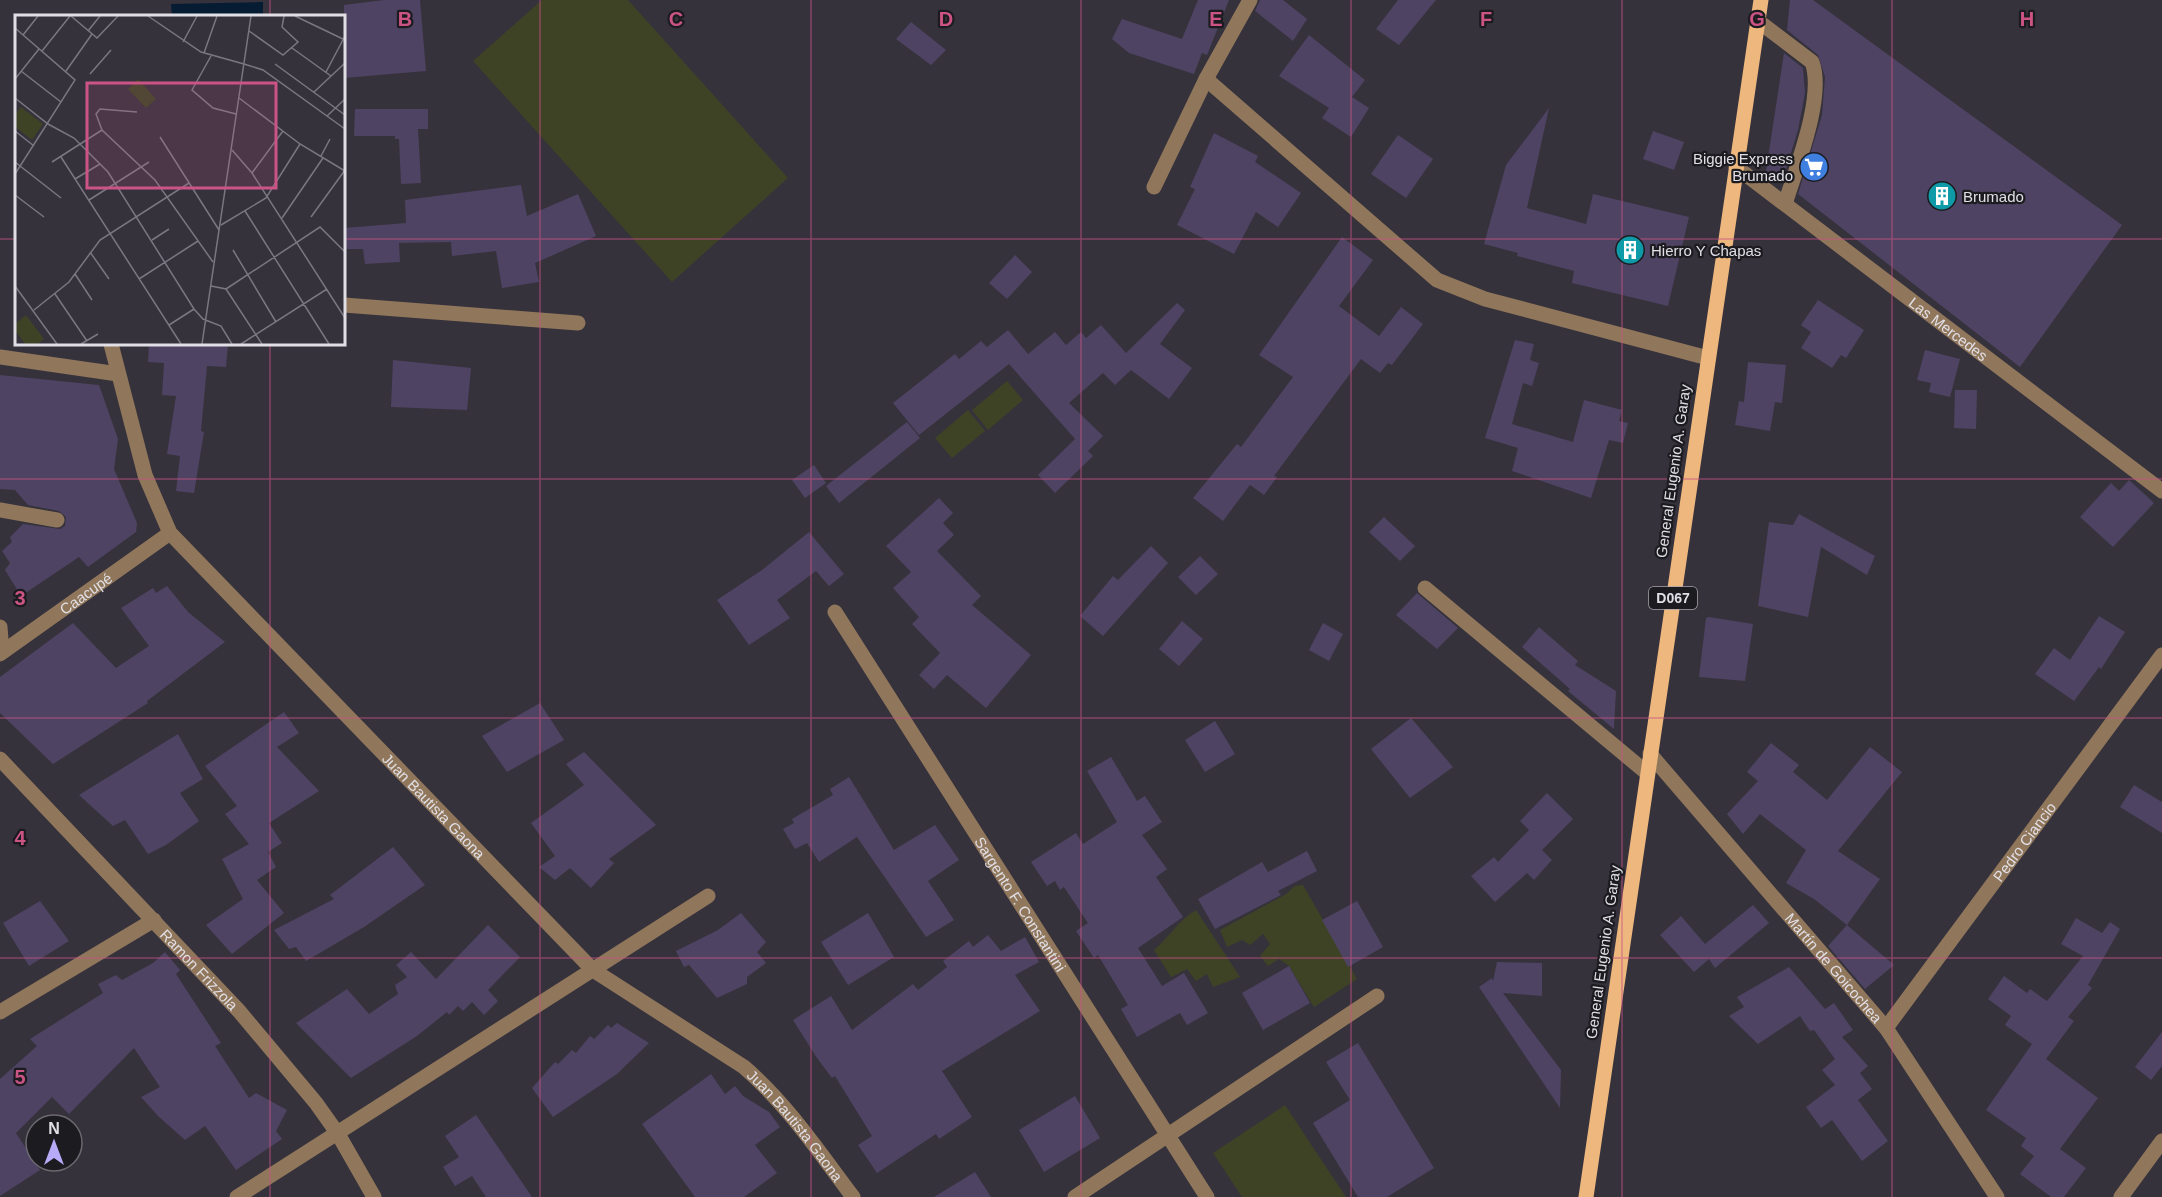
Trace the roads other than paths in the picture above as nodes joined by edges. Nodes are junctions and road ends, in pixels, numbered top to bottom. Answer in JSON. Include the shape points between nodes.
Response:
{"nodes":[{"id":1,"x":1250,"y":0,"type":"edge"},
{"id":2,"x":1761,"y":0,"type":"edge"},
{"id":3,"x":1758,"y":21,"type":"junction"},
{"id":4,"x":1206,"y":79,"type":"junction"},
{"id":5,"x":1736,"y":167,"type":"junction"},
{"id":6,"x":1154,"y":187,"type":"dead end"},
{"id":7,"x":1785,"y":204,"type":"junction"},
{"id":8,"x":345,"y":305,"type":"edge"},
{"id":9,"x":578,"y":323,"type":"dead end"},
{"id":10,"x":111,"y":345,"type":"edge"},
{"id":11,"x":0,"y":357,"type":"edge"},
{"id":12,"x":1708,"y":358,"type":"junction"},
{"id":13,"x":118,"y":374,"type":"junction"},
{"id":14,"x":2162,"y":491,"type":"edge"},
{"id":15,"x":0,"y":510,"type":"edge"},
{"id":16,"x":57,"y":520,"type":"dead end"},
{"id":17,"x":170,"y":533,"type":"junction"},
{"id":18,"x":1425,"y":588,"type":"dead end"},
{"id":19,"x":835,"y":612,"type":"dead end"},
{"id":20,"x":0,"y":627,"type":"edge"},
{"id":21,"x":1,"y":653,"type":"edge"},
{"id":22,"x":2162,"y":655,"type":"edge"},
{"id":23,"x":1650,"y":754,"type":"junction"},
{"id":24,"x":0,"y":759,"type":"edge"},
{"id":25,"x":1647,"y":773,"type":"junction"},
{"id":26,"x":708,"y":896,"type":"dead end"},
{"id":27,"x":154,"y":920,"type":"junction"},
{"id":28,"x":593,"y":970,"type":"junction"},
{"id":29,"x":1377,"y":996,"type":"dead end"},
{"id":30,"x":0,"y":1012,"type":"edge"},
{"id":31,"x":1886,"y":1028,"type":"junction"},
{"id":32,"x":338,"y":1134,"type":"junction"},
{"id":33,"x":1168,"y":1136,"type":"junction"},
{"id":34,"x":2162,"y":1141,"type":"edge"},
{"id":35,"x":237,"y":1197,"type":"edge"},
{"id":36,"x":374,"y":1197,"type":"edge"},
{"id":37,"x":853,"y":1197,"type":"edge"},
{"id":38,"x":1075,"y":1197,"type":"edge"},
{"id":39,"x":1207,"y":1197,"type":"edge"},
{"id":40,"x":1586,"y":1197,"type":"edge"},
{"id":41,"x":1997,"y":1197,"type":"edge"},
{"id":42,"x":2121,"y":1197,"type":"edge"}],
"edges":[{"from":1,"to":4,"type":"street"},
{"from":2,"to":3,"type":"main road","name":"General Eugenio A. Garay","number":"D067"},
{"from":3,"to":5,"type":"main road","name":"General Eugenio A. Garay","number":"D067"},
{"from":3,"to":7,"type":"street","via":[[1812,62],[1817,83]]},
{"from":4,"to":6,"type":"street"},
{"from":4,"to":12,"type":"street","via":[[1437,280],[1485,299]]},
{"from":5,"to":7,"type":"street","name":"Las Mercedes"},
{"from":5,"to":12,"type":"main road","name":"General Eugenio A. Garay","number":"D067"},
{"from":7,"to":14,"type":"street","name":"Las Mercedes"},
{"from":8,"to":9,"type":"street"},
{"from":10,"to":13,"type":"street","name":"Juan Bautista Gaona"},
{"from":11,"to":13,"type":"street"},
{"from":12,"to":23,"type":"main road","name":"General Eugenio A. Garay","number":"D067"},
{"from":13,"to":17,"type":"street","name":"Juan Bautista Gaona","via":[[144,476]]},
{"from":15,"to":16,"type":"street"},
{"from":17,"to":21,"type":"street","name":"Caacupé"},
{"from":17,"to":28,"type":"street","name":"Juan Bautista Gaona"},
{"from":18,"to":25,"type":"street"},
{"from":19,"to":33,"type":"street","name":"Sargento F. Constantini"},
{"from":20,"to":21,"type":"street"},
{"from":22,"to":31,"type":"street","name":"Pedro Ciancio"},
{"from":23,"to":25,"type":"main road","name":"General Eugenio A. Garay","number":"D067"},
{"from":23,"to":31,"type":"street","name":"Martín de Goicochea"},
{"from":24,"to":27,"type":"street","name":"Ramon Frizzola"},
{"from":25,"to":40,"type":"main road","name":"General Eugenio A. Garay","number":"D067"},
{"from":26,"to":28,"type":"street"},
{"from":27,"to":30,"type":"street"},
{"from":27,"to":32,"type":"street","name":"Ramon Frizzola","via":[[239,1011]]},
{"from":28,"to":32,"type":"street"},
{"from":28,"to":37,"type":"street","name":"Juan Bautista Gaona","via":[[744,1067],[765,1085]]},
{"from":29,"to":33,"type":"street"},
{"from":31,"to":41,"type":"street","name":"Martín de Goicochea"},
{"from":32,"to":35,"type":"street"},
{"from":32,"to":36,"type":"street","name":"Ramon Frizzola"},
{"from":33,"to":38,"type":"street"},
{"from":33,"to":39,"type":"street","name":"Sargento F. Constantini"},
{"from":34,"to":42,"type":"street"}]}
